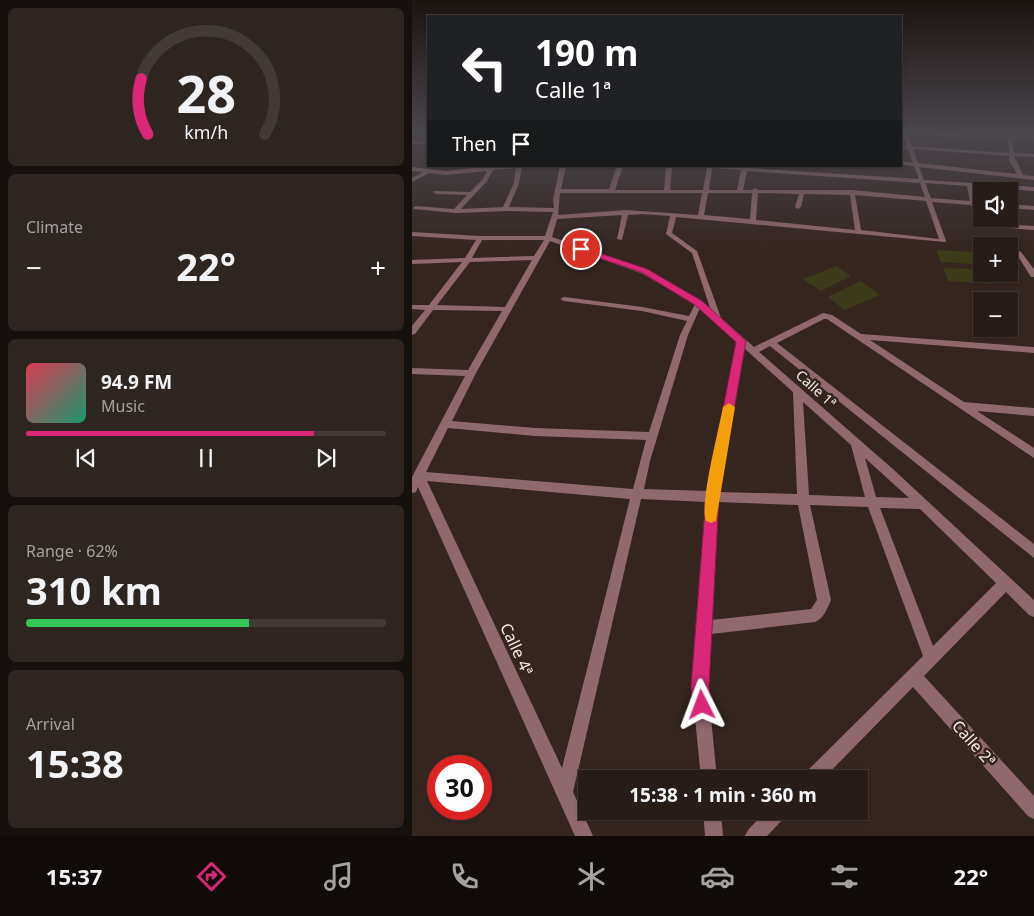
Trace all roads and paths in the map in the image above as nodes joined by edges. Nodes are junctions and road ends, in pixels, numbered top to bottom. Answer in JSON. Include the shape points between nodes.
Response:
{"nodes":[{"id":1,"x":422,"y":172,"type":"edge"},
{"id":2,"x":489,"y":172,"type":"edge"},
{"id":3,"x":520,"y":172,"type":"edge"},
{"id":4,"x":562,"y":172,"type":"edge"},
{"id":5,"x":618,"y":172,"type":"edge"},
{"id":6,"x":668,"y":172,"type":"edge"},
{"id":7,"x":709,"y":172,"type":"edge"},
{"id":8,"x":744,"y":172,"type":"edge"},
{"id":9,"x":802,"y":172,"type":"edge"},
{"id":10,"x":919,"y":172,"type":"edge"},
{"id":11,"x":978,"y":172,"type":"edge"},
{"id":12,"x":1019,"y":172,"type":"edge"},
{"id":13,"x":836,"y":175,"type":"joint"},
{"id":14,"x":1022,"y":177,"type":"junction"},
{"id":15,"x":1034,"y":178,"type":"edge"},
{"id":16,"x":412,"y":180,"type":"edge"},
{"id":17,"x":922,"y":181,"type":"junction"},
{"id":18,"x":970,"y":185,"type":"junction"},
{"id":19,"x":1034,"y":189,"type":"edge"},
{"id":20,"x":612,"y":190,"type":"junction"},
{"id":21,"x":667,"y":190,"type":"junction"},
{"id":22,"x":706,"y":190,"type":"junction"},
{"id":23,"x":740,"y":190,"type":"junction"},
{"id":24,"x":755,"y":190,"type":"junction"},
{"id":25,"x":558,"y":191,"type":"junction"},
{"id":26,"x":802,"y":191,"type":"junction"},
{"id":27,"x":436,"y":192,"type":"dead end"},
{"id":28,"x":852,"y":192,"type":"junction"},
{"id":29,"x":472,"y":194,"type":"junction"},
{"id":30,"x":928,"y":199,"type":"junction"},
{"id":31,"x":973,"y":203,"type":"joint"},
{"id":32,"x":798,"y":207,"type":"dead end"},
{"id":33,"x":1018,"y":207,"type":"edge"},
{"id":34,"x":416,"y":208,"type":"dead end"},
{"id":35,"x":505,"y":208,"type":"junction"},
{"id":36,"x":1034,"y":208,"type":"edge"},
{"id":37,"x":456,"y":211,"type":"junction"},
{"id":38,"x":626,"y":212,"type":"junction"},
{"id":39,"x":556,"y":214,"type":"junction"},
{"id":40,"x":674,"y":214,"type":"junction"},
{"id":41,"x":701,"y":217,"type":"junction"},
{"id":42,"x":753,"y":222,"type":"junction"},
{"id":43,"x":1017,"y":227,"type":"edge"},
{"id":44,"x":1034,"y":228,"type":"edge"},
{"id":45,"x":858,"y":231,"type":"junction"},
{"id":46,"x":412,"y":234,"type":"edge"},
{"id":47,"x":480,"y":238,"type":"junction"},
{"id":48,"x":548,"y":238,"type":"junction"},
{"id":49,"x":620,"y":239,"type":"dead end"},
{"id":50,"x":1019,"y":253,"type":"dead end"},
{"id":51,"x":536,"y":258,"type":"junction"},
{"id":52,"x":467,"y":261,"type":"junction"},
{"id":53,"x":412,"y":262,"type":"edge"},
{"id":54,"x":1034,"y":275,"type":"edge"},
{"id":55,"x":564,"y":299,"type":"dead end"},
{"id":56,"x":698,"y":303,"type":"junction"},
{"id":57,"x":412,"y":307,"type":"edge"},
{"id":58,"x":432,"y":307,"type":"junction"},
{"id":59,"x":508,"y":309,"type":"junction"},
{"id":60,"x":691,"y":319,"type":"junction"},
{"id":61,"x":717,"y":319,"type":"junction"},
{"id":62,"x":412,"y":332,"type":"edge"},
{"id":63,"x":861,"y":337,"type":"junction"},
{"id":64,"x":741,"y":341,"type":"junction"},
{"id":65,"x":770,"y":342,"type":"junction"},
{"id":66,"x":1034,"y":350,"type":"edge"},
{"id":67,"x":752,"y":351,"type":"junction"},
{"id":68,"x":412,"y":371,"type":"edge"},
{"id":69,"x":471,"y":373,"type":"junction"},
{"id":70,"x":798,"y":391,"type":"junction"},
{"id":71,"x":963,"y":406,"type":"junction"},
{"id":72,"x":1034,"y":412,"type":"edge"},
{"id":73,"x":446,"y":424,"type":"junction"},
{"id":74,"x":653,"y":436,"type":"junction"},
{"id":75,"x":856,"y":442,"type":"junction"},
{"id":76,"x":1034,"y":454,"type":"edge"},
{"id":77,"x":416,"y":482,"type":"edge"},
{"id":78,"x":637,"y":494,"type":"junction"},
{"id":79,"x":713,"y":496,"type":"junction"},
{"id":80,"x":803,"y":499,"type":"junction"},
{"id":81,"x":872,"y":502,"type":"junction"},
{"id":82,"x":923,"y":504,"type":"junction"},
{"id":83,"x":1034,"y":552,"type":"edge"},
{"id":84,"x":1005,"y":584,"type":"junction"},
{"id":85,"x":1034,"y":610,"type":"edge"},
{"id":86,"x":704,"y":628,"type":"junction"},
{"id":87,"x":931,"y":659,"type":"junction"},
{"id":88,"x":914,"y":676,"type":"junction"},
{"id":89,"x":708,"y":770,"type":"edge"},
{"id":90,"x":820,"y":770,"type":"edge"},
{"id":91,"x":564,"y":793,"type":"junction"},
{"id":92,"x":1034,"y":810,"type":"edge"},
{"id":93,"x":713,"y":820,"type":"edge"},
{"id":94,"x":770,"y":820,"type":"edge"},
{"id":95,"x":584,"y":836,"type":"edge"},
{"id":96,"x":714,"y":836,"type":"edge"},
{"id":97,"x":754,"y":836,"type":"edge"}],
"edges":[{"from":1,"to":16,"type":"street"},
{"from":2,"to":29,"type":"street"},
{"from":3,"to":35,"type":"street"},
{"from":4,"to":25,"type":"street"},
{"from":5,"to":20,"type":"street"},
{"from":6,"to":21,"type":"street"},
{"from":7,"to":22,"type":"street"},
{"from":8,"to":23,"type":"street"},
{"from":9,"to":13,"type":"street"},
{"from":10,"to":17,"type":"street"},
{"from":11,"to":14,"type":"street"},
{"from":12,"to":14,"type":"street"},
{"from":13,"to":17,"type":"street"},
{"from":14,"to":15,"type":"street"},
{"from":17,"to":18,"type":"street"},
{"from":17,"to":30,"type":"street"},
{"from":18,"to":19,"type":"street"},
{"from":18,"to":31,"type":"street"},
{"from":20,"to":21,"type":"street"},
{"from":20,"to":25,"type":"street"},
{"from":21,"to":22,"type":"street"},
{"from":22,"to":23,"type":"street"},
{"from":22,"to":41,"type":"street"},
{"from":23,"to":24,"type":"street"},
{"from":24,"to":26,"type":"street"},
{"from":24,"to":42,"type":"street"},
{"from":25,"to":39,"type":"street"},
{"from":26,"to":28,"type":"street"},
{"from":26,"to":32,"type":"street"},
{"from":27,"to":29,"type":"street"},
{"from":28,"to":30,"type":"street"},
{"from":28,"to":45,"type":"street"},
{"from":29,"to":37,"type":"street"},
{"from":30,"to":31,"type":"street"},
{"from":30,"to":45,"type":"street","via":[[943,241]]},
{"from":33,"to":36,"type":"street"},
{"from":34,"to":37,"type":"street"},
{"from":35,"to":37,"type":"street"},
{"from":35,"to":39,"type":"street"},
{"from":38,"to":39,"type":"street"},
{"from":38,"to":40,"type":"street"},
{"from":38,"to":49,"type":"street"},
{"from":39,"to":48,"type":"street"},
{"from":40,"to":41,"type":"street"},
{"from":40,"to":61,"type":"street","via":[[668,234],[695,252]]},
{"from":41,"to":42,"type":"street"},
{"from":42,"to":45,"type":"street"},
{"from":43,"to":44,"type":"street"},
{"from":46,"to":47,"type":"street","name":"Calle 1ª"},
{"from":47,"to":48,"type":"street","name":"Calle 1ª"},
{"from":47,"to":52,"type":"street"},
{"from":48,"to":51,"type":"street"},
{"from":48,"to":56,"type":"street","name":"Calle 1ª","via":[[644,271]]},
{"from":50,"to":54,"type":"street"},
{"from":51,"to":52,"type":"street"},
{"from":51,"to":59,"type":"street"},
{"from":52,"to":53,"type":"street"},
{"from":52,"to":58,"type":"street"},
{"from":55,"to":60,"type":"street"},
{"from":56,"to":60,"type":"street"},
{"from":56,"to":61,"type":"street","name":"Calle 1ª"},
{"from":57,"to":58,"type":"street"},
{"from":58,"to":59,"type":"street"},
{"from":58,"to":62,"type":"street"},
{"from":59,"to":69,"type":"street"},
{"from":60,"to":74,"type":"street"},
{"from":61,"to":64,"type":"street","name":"Calle 1ª"},
{"from":63,"to":65,"type":"street","via":[[827,316]]},
{"from":63,"to":66,"type":"street"},
{"from":63,"to":71,"type":"street"},
{"from":64,"to":67,"type":"street","name":"Calle 1ª"},
{"from":64,"to":79,"type":"street"},
{"from":65,"to":67,"type":"street"},
{"from":65,"to":83,"type":"street"},
{"from":67,"to":70,"type":"street","name":"Calle 1ª"},
{"from":68,"to":69,"type":"street"},
{"from":69,"to":73,"type":"street"},
{"from":70,"to":75,"type":"street","name":"Calle 1ª"},
{"from":70,"to":80,"type":"street"},
{"from":71,"to":72,"type":"street"},
{"from":71,"to":76,"type":"street"},
{"from":73,"to":74,"type":"street","via":[[535,432]]},
{"from":73,"to":77,"type":"street"},
{"from":74,"to":78,"type":"street"},
{"from":75,"to":81,"type":"street"},
{"from":75,"to":82,"type":"street","name":"Calle 1ª"},
{"from":77,"to":78,"type":"street"},
{"from":77,"to":91,"type":"street","name":"Calle 4ª"},
{"from":78,"to":79,"type":"street"},
{"from":78,"to":91,"type":"street"},
{"from":79,"to":80,"type":"street"},
{"from":79,"to":86,"type":"street"},
{"from":80,"to":81,"type":"street"},
{"from":80,"to":86,"type":"street","via":[[824,600],[820,609],[815,615]]},
{"from":81,"to":82,"type":"street"},
{"from":81,"to":87,"type":"street"},
{"from":82,"to":84,"type":"street","name":"Calle 1ª"},
{"from":84,"to":85,"type":"street","name":"Calle 1ª"},
{"from":84,"to":87,"type":"street"},
{"from":86,"to":89,"type":"street","via":[[700,687]]},
{"from":87,"to":88,"type":"street"},
{"from":88,"to":90,"type":"street"},
{"from":88,"to":92,"type":"street","name":"Calle 2ª"},
{"from":91,"to":95,"type":"street","name":"Calle 4ª"},
{"from":93,"to":96,"type":"street"},
{"from":94,"to":97,"type":"street"}]}
